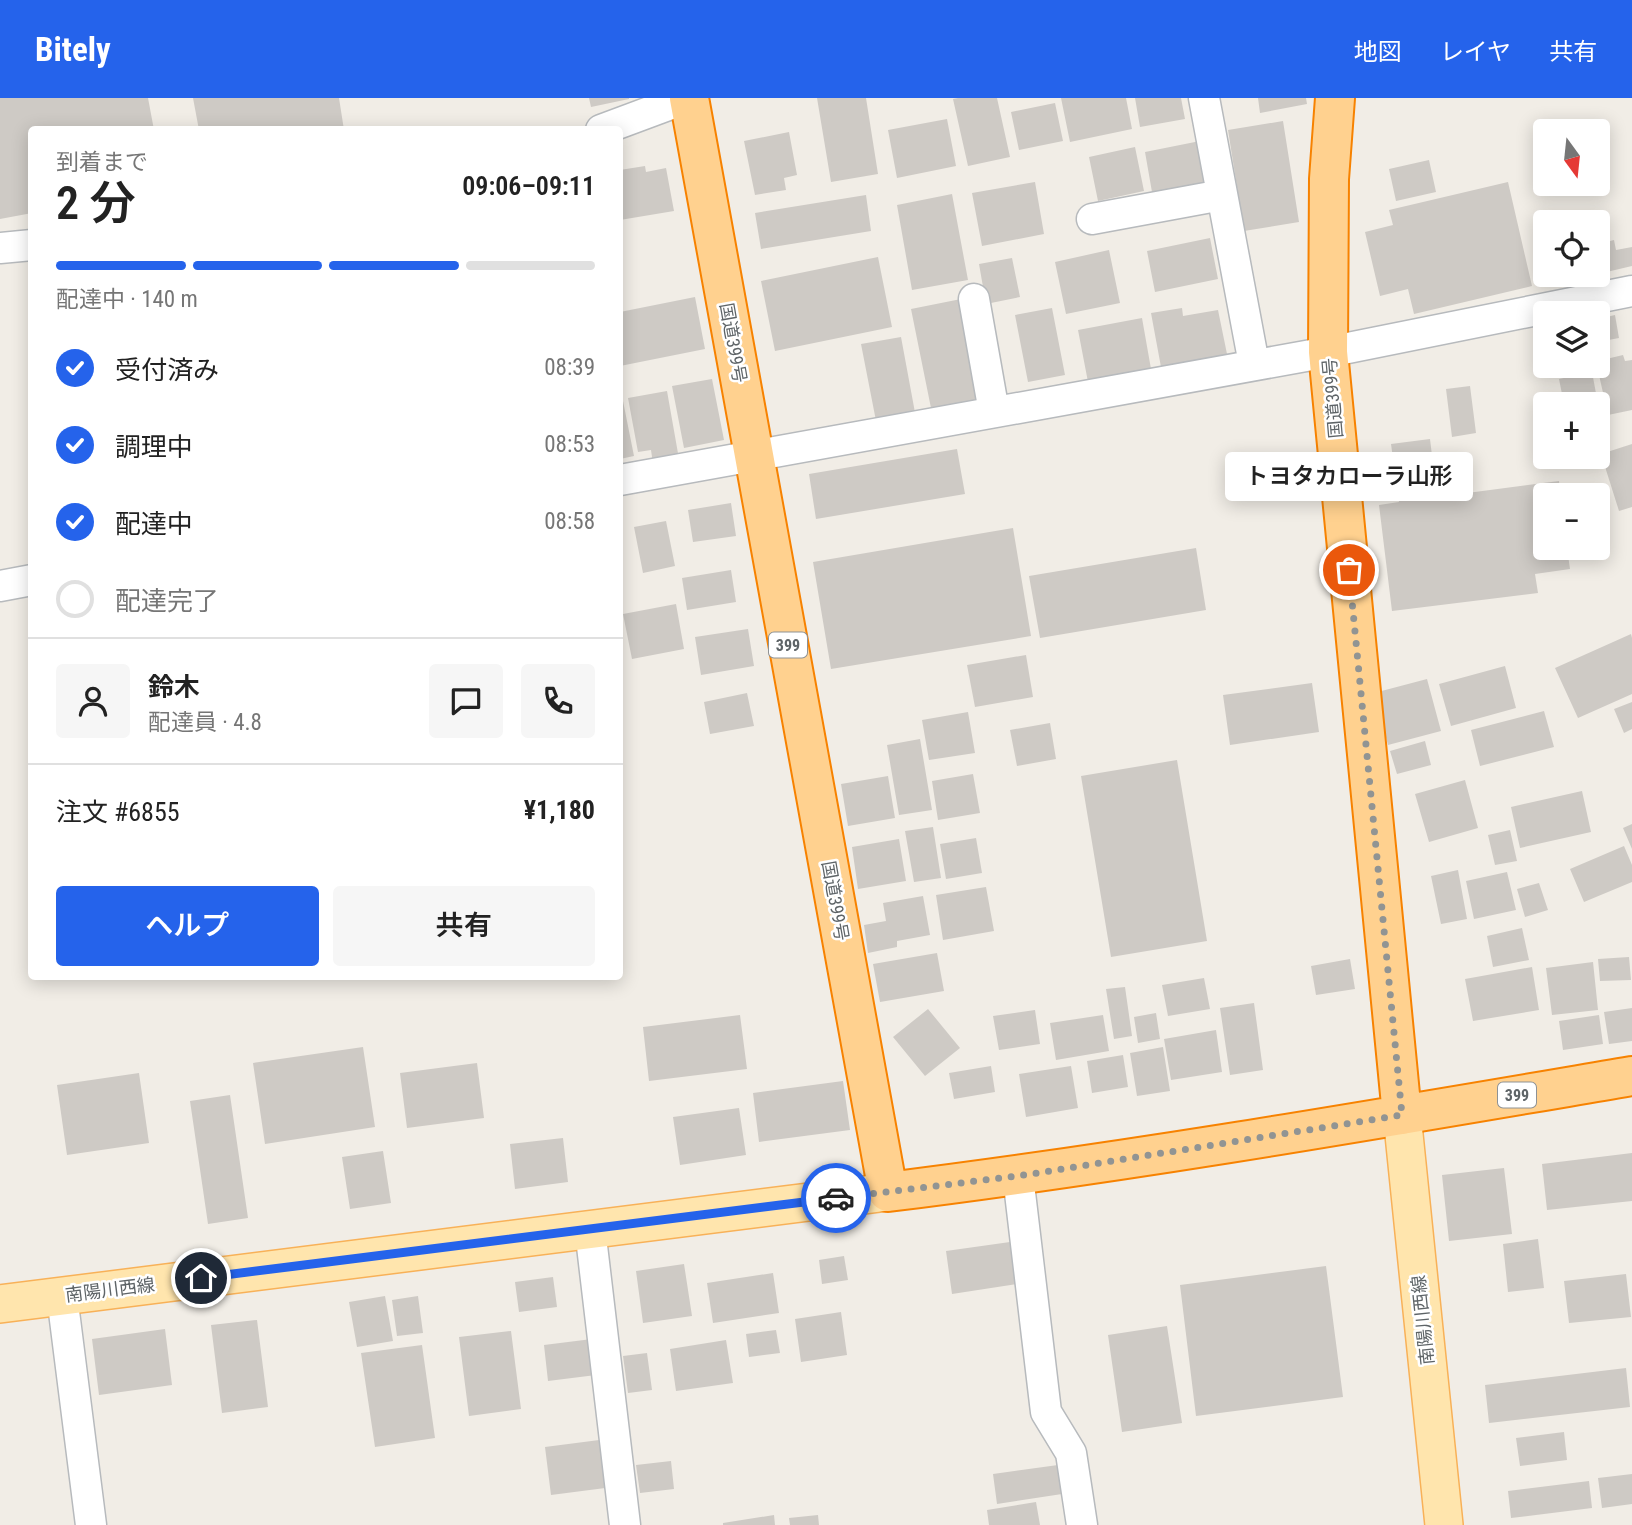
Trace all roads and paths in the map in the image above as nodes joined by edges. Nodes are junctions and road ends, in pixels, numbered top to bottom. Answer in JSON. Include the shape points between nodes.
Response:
{"nodes":[{"id":1,"x":688,"y":98,"type":"edge"},
{"id":2,"x":1204,"y":98,"type":"edge"},
{"id":3,"x":1335,"y":98,"type":"edge"},
{"id":4,"x":612,"y":126,"type":"edge"},
{"id":5,"x":1222,"y":195,"type":"junction"},
{"id":6,"x":1092,"y":219,"type":"dead end"},
{"id":7,"x":28,"y":245,"type":"edge"},
{"id":8,"x":0,"y":248,"type":"edge"},
{"id":9,"x":1632,"y":290,"type":"edge"},
{"id":10,"x":974,"y":299,"type":"dead end"},
{"id":11,"x":1328,"y":352,"type":"junction"},
{"id":12,"x":1254,"y":364,"type":"junction"},
{"id":13,"x":994,"y":412,"type":"junction"},
{"id":14,"x":754,"y":457,"type":"junction"},
{"id":15,"x":623,"y":479,"type":"edge"},
{"id":16,"x":28,"y":581,"type":"edge"},
{"id":17,"x":0,"y":586,"type":"edge"},
{"id":18,"x":1632,"y":1076,"type":"edge"},
{"id":19,"x":1402,"y":1115,"type":"junction"},
{"id":20,"x":1018,"y":1176,"type":"junction"},
{"id":21,"x":888,"y":1192,"type":"junction"},
{"id":22,"x":590,"y":1230,"type":"junction"},
{"id":23,"x":62,"y":1296,"type":"junction"},
{"id":24,"x":0,"y":1304,"type":"edge"},
{"id":25,"x":91,"y":1525,"type":"edge"},
{"id":26,"x":625,"y":1525,"type":"edge"},
{"id":27,"x":1082,"y":1525,"type":"edge"},
{"id":28,"x":1444,"y":1525,"type":"edge"}],
"edges":[{"from":1,"to":4,"type":"lane"},
{"from":1,"to":14,"type":"highway","name":"国道399号","number":"399"},
{"from":2,"to":5,"type":"lane"},
{"from":3,"to":11,"type":"highway","name":"国道399号","via":[[1329,179]]},
{"from":5,"to":6,"type":"lane"},
{"from":5,"to":12,"type":"lane"},
{"from":7,"to":8,"type":"lane"},
{"from":9,"to":11,"type":"lane"},
{"from":10,"to":13,"type":"lane"},
{"from":11,"to":12,"type":"lane"},
{"from":11,"to":19,"type":"highway","name":"国道399号"},
{"from":12,"to":13,"type":"lane"},
{"from":13,"to":14,"type":"lane"},
{"from":14,"to":15,"type":"lane"},
{"from":14,"to":21,"type":"highway","name":"国道399号","number":"399"},
{"from":16,"to":17,"type":"lane"},
{"from":18,"to":19,"type":"highway","number":"399"},
{"from":19,"to":20,"type":"highway","number":"399"},
{"from":19,"to":28,"type":"main road","name":"南陽川西線"},
{"from":20,"to":21,"type":"highway","number":"399"},
{"from":20,"to":27,"type":"lane","via":[[1046,1412],[1071,1453]]},
{"from":21,"to":22,"type":"main road","name":"南陽川西線"},
{"from":22,"to":23,"type":"main road","name":"南陽川西線"},
{"from":22,"to":26,"type":"lane"},
{"from":23,"to":24,"type":"main road","name":"南陽川西線"},
{"from":23,"to":25,"type":"lane"}]}
